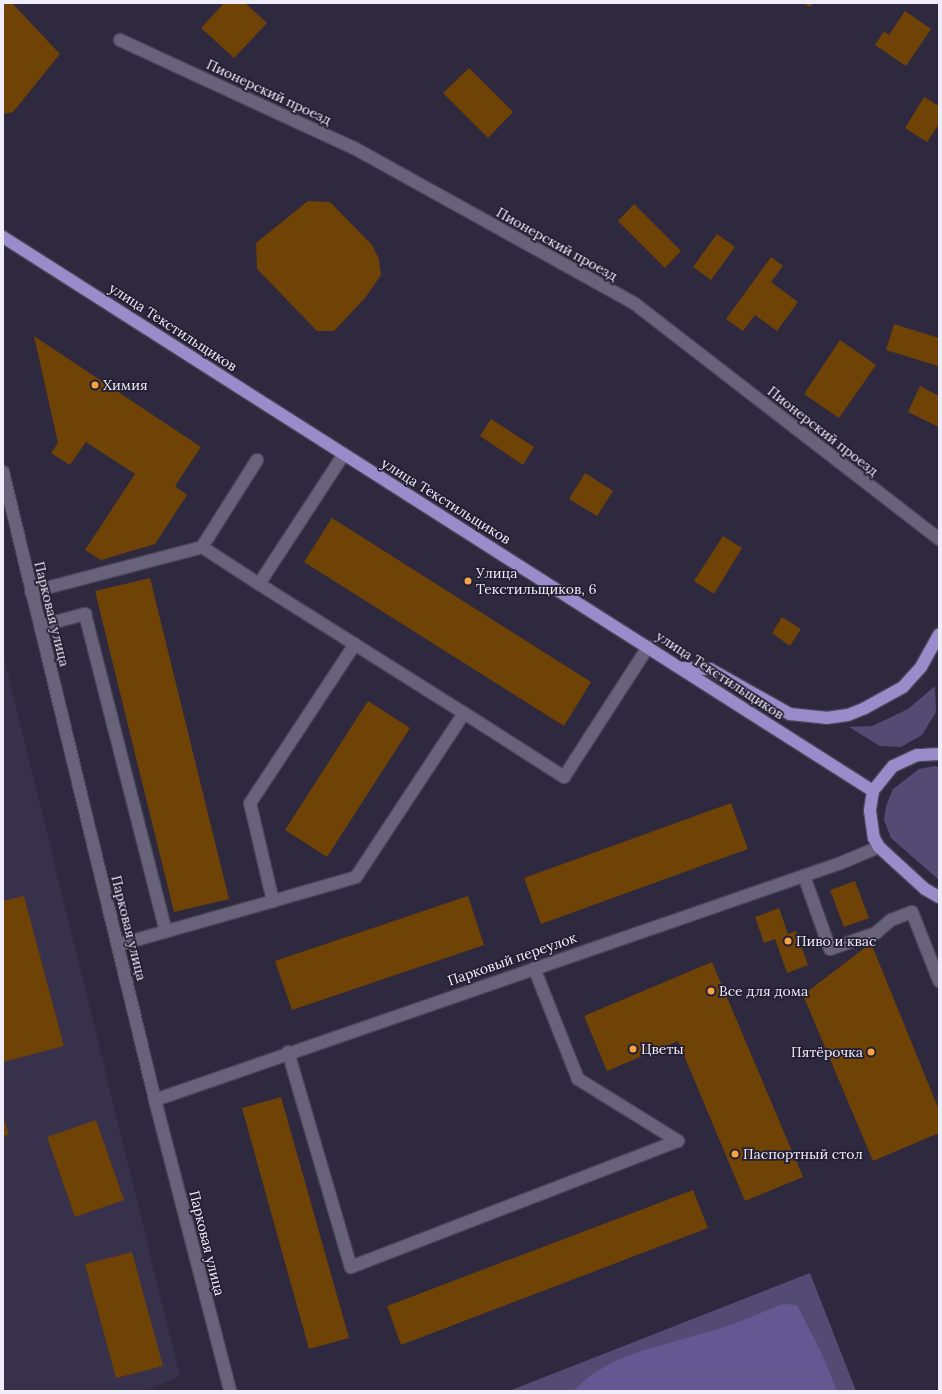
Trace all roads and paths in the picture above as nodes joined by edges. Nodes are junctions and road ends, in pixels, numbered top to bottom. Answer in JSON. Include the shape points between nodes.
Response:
{"nodes":[{"id":1,"x":120,"y":40,"type":"dead end"},
{"id":2,"x":3,"y":236,"type":"edge"},
{"id":3,"x":344,"y":454,"type":"junction"},
{"id":4,"x":257,"y":460,"type":"dead end"},
{"id":5,"x":3,"y":472,"type":"edge"},
{"id":6,"x":939,"y":539,"type":"edge"},
{"id":7,"x":202,"y":547,"type":"junction"},
{"id":8,"x":259,"y":584,"type":"junction"},
{"id":9,"x":32,"y":592,"type":"junction"},
{"id":10,"x":40,"y":626,"type":"junction"},
{"id":11,"x":939,"y":635,"type":"edge"},
{"id":12,"x":355,"y":644,"type":"junction"},
{"id":13,"x":648,"y":647,"type":"junction"},
{"id":14,"x":681,"y":668,"type":"junction"},
{"id":15,"x":464,"y":713,"type":"junction"},
{"id":16,"x":939,"y":754,"type":"edge"},
{"id":17,"x":873,"y":791,"type":"junction"},
{"id":18,"x":879,"y":847,"type":"junction"},
{"id":19,"x":804,"y":876,"type":"junction"},
{"id":20,"x":939,"y":897,"type":"edge"},
{"id":21,"x":273,"y":901,"type":"junction"},
{"id":22,"x":166,"y":931,"type":"junction"},
{"id":23,"x":118,"y":945,"type":"junction"},
{"id":24,"x":534,"y":968,"type":"junction"},
{"id":25,"x":939,"y":981,"type":"edge"},
{"id":26,"x":288,"y":1052,"type":"junction"},
{"id":27,"x":155,"y":1100,"type":"junction"},
{"id":28,"x":230,"y":1391,"type":"edge"}],
"edges":[{"from":1,"to":6,"type":"street","name":"Пионерский проезд","via":[[354,148],[635,304]]},
{"from":2,"to":3,"type":"main road","name":"улица Текстильщиков"},
{"from":3,"to":8,"type":"street"},
{"from":3,"to":13,"type":"main road","name":"улица Текстильщиков"},
{"from":4,"to":7,"type":"street"},
{"from":5,"to":9,"type":"street","name":"Парковая улица"},
{"from":7,"to":8,"type":"street"},
{"from":7,"to":9,"type":"street"},
{"from":8,"to":12,"type":"street"},
{"from":9,"to":10,"type":"street","name":"Парковая улица"},
{"from":10,"to":22,"type":"street","via":[[85,614]]},
{"from":10,"to":23,"type":"street","name":"Парковая улица"},
{"from":11,"to":14,"type":"main road","via":[[921,667],[903,687],[860,710],[826,718],[790,714],[710,669]]},
{"from":12,"to":15,"type":"street"},
{"from":12,"to":21,"type":"street","via":[[250,803]]},
{"from":13,"to":14,"type":"main road","name":"улица Текстильщиков"},
{"from":13,"to":15,"type":"street","via":[[564,777]]},
{"from":14,"to":17,"type":"main road","name":"улица Текстильщиков"},
{"from":15,"to":21,"type":"street","via":[[356,877]]},
{"from":16,"to":17,"type":"main road","via":[[917,755],[893,766]]},
{"from":17,"to":18,"type":"main road","via":[[870,823]]},
{"from":18,"to":19,"type":"street","name":"Парковый переулок"},
{"from":18,"to":20,"type":"main road","via":[[925,889]]},
{"from":19,"to":24,"type":"street","name":"Парковый переулок"},
{"from":19,"to":25,"type":"street","via":[[830,949],[876,933],[891,920],[912,912]]},
{"from":21,"to":22,"type":"street"},
{"from":22,"to":23,"type":"street"},
{"from":23,"to":27,"type":"street","name":"Парковая улица"},
{"from":24,"to":26,"type":"street","name":"Парковый переулок"},
{"from":24,"to":26,"type":"street","via":[[578,1079],[678,1142],[352,1267]]},
{"from":26,"to":27,"type":"street","name":"Парковый переулок"},
{"from":27,"to":28,"type":"street","name":"Парковая улица"}]}
